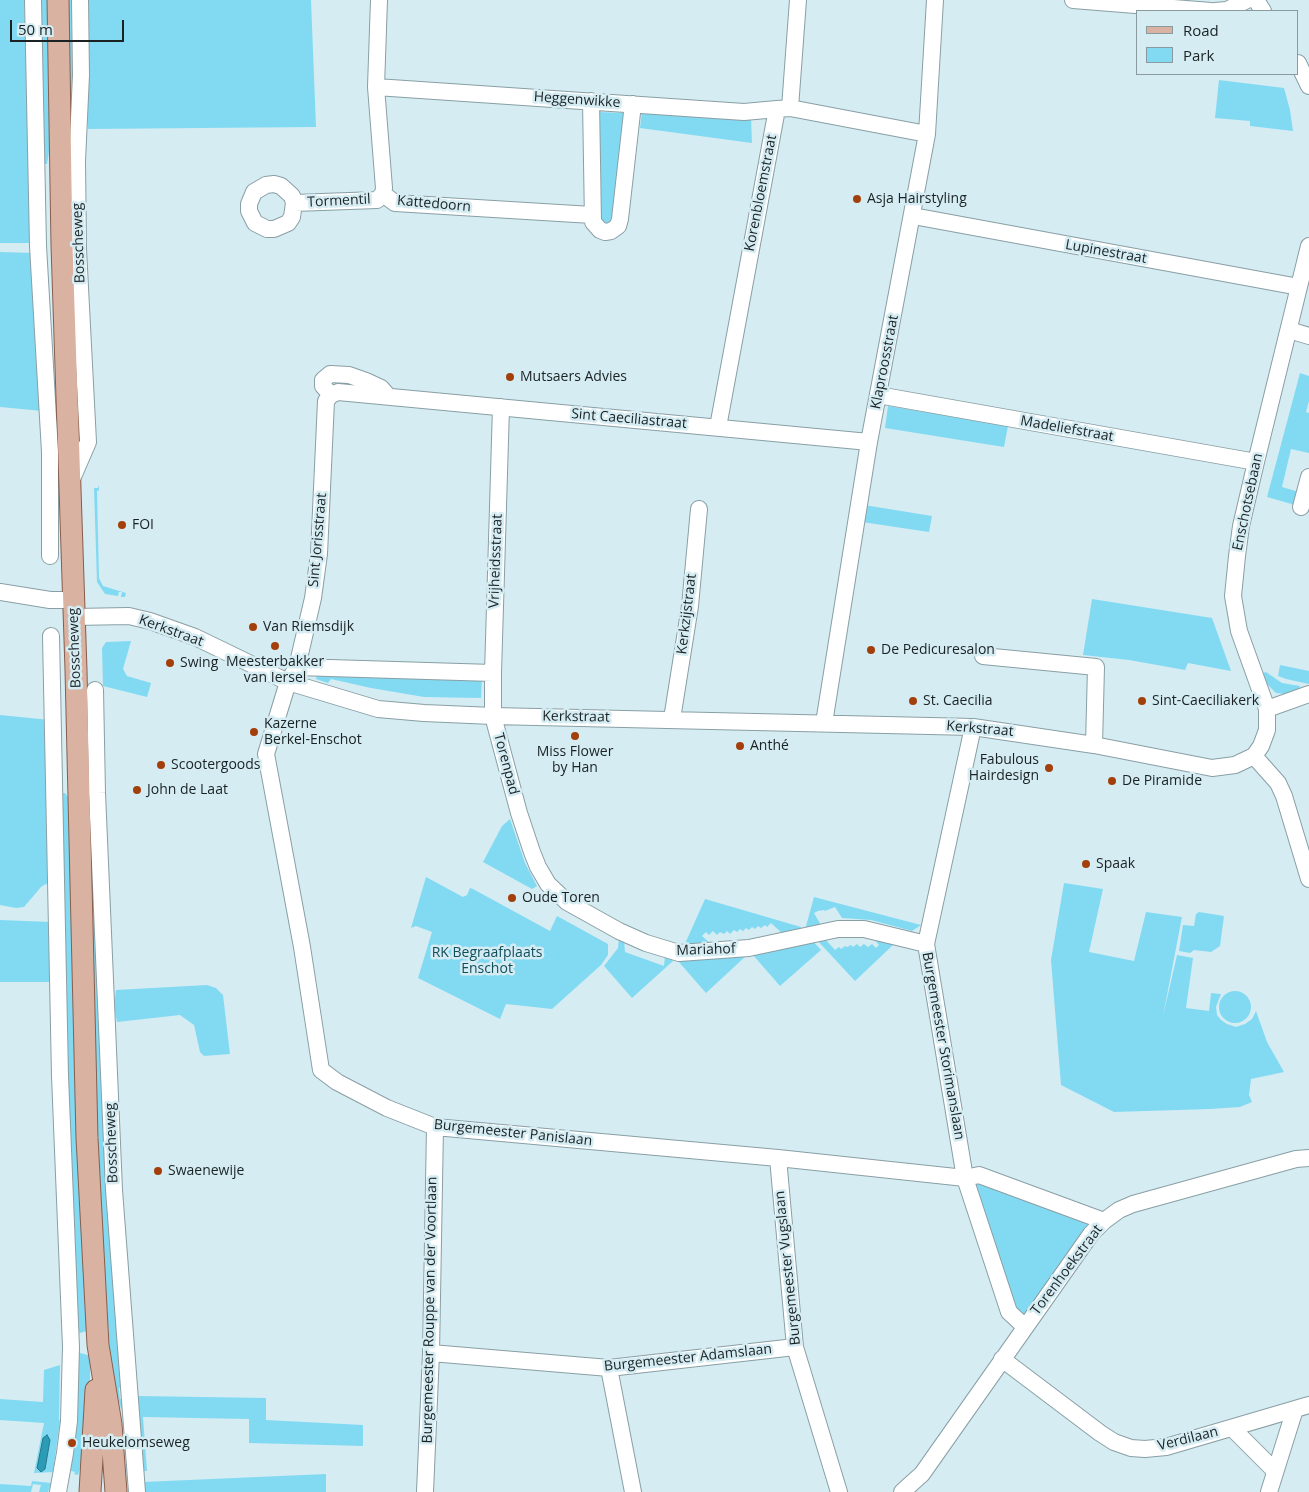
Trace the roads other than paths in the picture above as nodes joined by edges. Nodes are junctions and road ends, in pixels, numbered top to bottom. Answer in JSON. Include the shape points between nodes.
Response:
{"nodes":[{"id":1,"x":33,"y":0,"type":"edge"},
{"id":2,"x":58,"y":0,"type":"edge"},
{"id":3,"x":80,"y":0,"type":"edge"},
{"id":4,"x":379,"y":0,"type":"edge"},
{"id":5,"x":798,"y":0,"type":"edge"},
{"id":6,"x":936,"y":0,"type":"edge"},
{"id":7,"x":1073,"y":0,"type":"edge"},
{"id":8,"x":1247,"y":0,"type":"edge"},
{"id":9,"x":1200,"y":10,"type":"edge"},
{"id":10,"x":1227,"y":10,"type":"edge"},
{"id":11,"x":1299,"y":65,"type":"edge"},
{"id":12,"x":1309,"y":86,"type":"edge"},
{"id":13,"x":376,"y":88,"type":"junction"},
{"id":14,"x":590,"y":101,"type":"junction"},
{"id":15,"x":633,"y":104,"type":"junction"},
{"id":16,"x":783,"y":109,"type":"junction"},
{"id":17,"x":927,"y":134,"type":"junction"},
{"id":18,"x":382,"y":194,"type":"junction"},
{"id":19,"x":294,"y":203,"type":"dead end"},
{"id":20,"x":592,"y":215,"type":"junction"},
{"id":21,"x":913,"y":216,"type":"junction"},
{"id":22,"x":38,"y":246,"type":"junction"},
{"id":23,"x":62,"y":246,"type":"junction"},
{"id":24,"x":1309,"y":246,"type":"edge"},
{"id":25,"x":1299,"y":287,"type":"junction"},
{"id":26,"x":1289,"y":330,"type":"junction"},
{"id":27,"x":1309,"y":336,"type":"edge"},
{"id":28,"x":331,"y":395,"type":"joint"},
{"id":29,"x":878,"y":395,"type":"junction"},
{"id":30,"x":501,"y":407,"type":"junction"},
{"id":31,"x":718,"y":427,"type":"junction"},
{"id":32,"x":870,"y":442,"type":"junction"},
{"id":33,"x":1256,"y":462,"type":"junction"},
{"id":34,"x":1309,"y":477,"type":"edge"},
{"id":35,"x":70,"y":482,"type":"junction"},
{"id":36,"x":1301,"y":507,"type":"dead end"},
{"id":37,"x":699,"y":509,"type":"dead end"},
{"id":38,"x":50,"y":556,"type":"dead end"},
{"id":39,"x":0,"y":592,"type":"edge"},
{"id":40,"x":74,"y":608,"type":"junction"},
{"id":41,"x":51,"y":636,"type":"dead end"},
{"id":42,"x":983,"y":656,"type":"dead end"},
{"id":43,"x":297,"y":667,"type":"junction"},
{"id":44,"x":493,"y":673,"type":"junction"},
{"id":45,"x":288,"y":682,"type":"junction"},
{"id":46,"x":95,"y":690,"type":"dead end"},
{"id":47,"x":1309,"y":694,"type":"edge"},
{"id":48,"x":1267,"y":708,"type":"junction"},
{"id":49,"x":493,"y":716,"type":"junction"},
{"id":50,"x":672,"y":719,"type":"junction"},
{"id":51,"x":824,"y":723,"type":"junction"},
{"id":52,"x":973,"y":727,"type":"junction"},
{"id":53,"x":1094,"y":745,"type":"junction"},
{"id":54,"x":1254,"y":756,"type":"junction"},
{"id":55,"x":54,"y":784,"type":"junction"},
{"id":56,"x":84,"y":790,"type":"junction"},
{"id":57,"x":519,"y":813,"type":"joint"},
{"id":58,"x":1309,"y":879,"type":"edge"},
{"id":59,"x":926,"y":944,"type":"junction"},
{"id":60,"x":435,"y":1127,"type":"junction"},
{"id":61,"x":778,"y":1158,"type":"junction"},
{"id":62,"x":1309,"y":1158,"type":"edge"},
{"id":63,"x":965,"y":1178,"type":"junction"},
{"id":64,"x":1104,"y":1221,"type":"junction"},
{"id":65,"x":1025,"y":1327,"type":"junction"},
{"id":66,"x":98,"y":1345,"type":"junction"},
{"id":67,"x":71,"y":1347,"type":"junction"},
{"id":68,"x":795,"y":1347,"type":"junction"},
{"id":69,"x":431,"y":1353,"type":"junction"},
{"id":70,"x":1002,"y":1359,"type":"junction"},
{"id":71,"x":609,"y":1368,"type":"junction"},
{"id":72,"x":1302,"y":1407,"type":"edge"},
{"id":73,"x":1232,"y":1428,"type":"junction"},
{"id":74,"x":1275,"y":1471,"type":"junction"},
{"id":75,"x":58,"y":1492,"type":"edge"},
{"id":76,"x":90,"y":1492,"type":"edge"},
{"id":77,"x":116,"y":1492,"type":"edge"},
{"id":78,"x":137,"y":1492,"type":"edge"},
{"id":79,"x":425,"y":1492,"type":"edge"},
{"id":80,"x":632,"y":1492,"type":"edge"},
{"id":81,"x":839,"y":1492,"type":"edge"},
{"id":82,"x":902,"y":1492,"type":"edge"},
{"id":83,"x":1269,"y":1492,"type":"edge"}],
"edges":[{"from":1,"to":22,"type":"street"},
{"from":2,"to":23,"type":"main road","name":"Bosscheweg"},
{"from":3,"to":35,"type":"street","name":"Bosscheweg","via":[[78,249],[88,442]]},
{"from":4,"to":13,"type":"street","name":"Kattedoorn"},
{"from":5,"to":16,"type":"street","name":"Korenbloemstraat"},
{"from":6,"to":17,"type":"street","name":"Klaproosstraat"},
{"from":7,"to":9,"type":"street"},
{"from":8,"to":10,"type":"street"},
{"from":11,"to":12,"type":"street"},
{"from":13,"to":14,"type":"street","name":"Heggenwikke"},
{"from":13,"to":18,"type":"street","name":"Kattedoorn"},
{"from":14,"to":15,"type":"street","name":"Heggenwikke"},
{"from":14,"to":20,"type":"street"},
{"from":15,"to":16,"type":"street","name":"Heggenwikke","via":[[744,112]]},
{"from":15,"to":20,"type":"street","via":[[618,226],[606,232],[595,226]]},
{"from":16,"to":17,"type":"street"},
{"from":16,"to":31,"type":"street","name":"Korenbloemstraat"},
{"from":17,"to":21,"type":"street","name":"Klaproosstraat"},
{"from":18,"to":19,"type":"street","name":"Tormentil","via":[[377,200]]},
{"from":18,"to":20,"type":"street","name":"Kattedoorn","via":[[395,203]]},
{"from":21,"to":25,"type":"street","name":"Lupinestraat"},
{"from":21,"to":29,"type":"street","name":"Klaproosstraat"},
{"from":22,"to":23,"type":"street","name":"Bosscheweg"},
{"from":22,"to":38,"type":"street","via":[[50,452]]},
{"from":23,"to":35,"type":"main road","name":"Bosscheweg"},
{"from":24,"to":25,"type":"street","name":"Enschotsebaan"},
{"from":25,"to":26,"type":"street","name":"Enschotsebaan"},
{"from":26,"to":27,"type":"street"},
{"from":26,"to":33,"type":"street","name":"Enschotsebaan"},
{"from":28,"to":30,"type":"street","name":"Sint Caeciliastraat","via":[[338,392]]},
{"from":28,"to":43,"type":"street","name":"Sint Jorisstraat","via":[[326,402],[319,554]]},
{"from":29,"to":32,"type":"street","name":"Klaproosstraat"},
{"from":29,"to":33,"type":"street","name":"Madeliefstraat"},
{"from":30,"to":31,"type":"street","name":"Sint Caeciliastraat"},
{"from":30,"to":44,"type":"street","name":"Vrijheidsstraat"},
{"from":31,"to":32,"type":"street","name":"Sint Caeciliastraat"},
{"from":32,"to":51,"type":"street","name":"Klaproosstraat"},
{"from":33,"to":48,"type":"street","name":"Enschotsebaan","via":[[1242,526],[1233,596],[1239,631]]},
{"from":34,"to":36,"type":"street"},
{"from":35,"to":40,"type":"main road","name":"Bosscheweg"},
{"from":37,"to":50,"type":"street","name":"Kerkzijstraat","via":[[690,606]]},
{"from":39,"to":40,"type":"street","name":"Kerkstraat","via":[[50,600]]},
{"from":40,"to":45,"type":"street","name":"Kerkstraat","via":[[129,616],[195,637]]},
{"from":40,"to":56,"type":"main road","name":"Bosscheweg"},
{"from":41,"to":55,"type":"street","name":"Bosscheweg"},
{"from":42,"to":53,"type":"street","via":[[1096,667]]},
{"from":43,"to":44,"type":"street"},
{"from":43,"to":45,"type":"street","name":"Sint Jorisstraat"},
{"from":44,"to":49,"type":"street","name":"Vrijheidsstraat"},
{"from":45,"to":49,"type":"street","name":"Kerkstraat","via":[[378,708]]},
{"from":45,"to":60,"type":"street","name":"Burgemeester Panislaan","via":[[266,754],[321,1070],[387,1108]]},
{"from":46,"to":56,"type":"street","name":"Bosscheweg"},
{"from":47,"to":48,"type":"street"},
{"from":48,"to":54,"type":"street","name":"Enschotsebaan","via":[[1267,730]]},
{"from":49,"to":50,"type":"street","name":"Kerkstraat"},
{"from":49,"to":57,"type":"street","name":"Torenpad"},
{"from":50,"to":51,"type":"street","name":"Kerkstraat"},
{"from":51,"to":52,"type":"street","name":"Kerkstraat"},
{"from":52,"to":53,"type":"street","name":"Kerkstraat"},
{"from":52,"to":59,"type":"street","name":"Burgemeester Storimanslaan"},
{"from":53,"to":54,"type":"street","name":"Kerkstraat","via":[[1212,768],[1235,765]]},
{"from":54,"to":58,"type":"street","via":[[1278,783],[1284,796]]},
{"from":55,"to":56,"type":"street"},
{"from":55,"to":67,"type":"street","name":"Bosscheweg","via":[[60,1076]]},
{"from":56,"to":66,"type":"main road","name":"Bosscheweg","via":[[87,1138]]},
{"from":56,"to":78,"type":"street","name":"Bosscheweg"},
{"from":57,"to":59,"type":"street","name":"Mariahof","via":[[538,867],[559,895],[619,932],[665,950],[679,953],[749,948],[838,929],[864,929]]},
{"from":59,"to":63,"type":"street","name":"Burgemeester Storimanslaan"},
{"from":60,"to":61,"type":"street","name":"Burgemeester Panislaan"},
{"from":60,"to":69,"type":"street","name":"Burgemeester Rouppe van der Voortlaan"},
{"from":61,"to":63,"type":"street","name":"Burgemeester Panislaan"},
{"from":61,"to":68,"type":"street","name":"Burgemeester Vugslaan"},
{"from":62,"to":64,"type":"street","name":"Torenhoekstraat","via":[[1133,1204]]},
{"from":63,"to":64,"type":"street","name":"Burgemeester Panislaan","via":[[979,1175]]},
{"from":63,"to":65,"type":"street","name":"Burgemeester Storimanslaan","via":[[1009,1312]]},
{"from":64,"to":65,"type":"street","name":"Torenhoekstraat","via":[[1091,1234]]},
{"from":65,"to":70,"type":"street","name":"Torenhoekstraat"},
{"from":66,"to":67,"type":"street"},
{"from":66,"to":76,"type":"main road","name":"Bosscheweg"},
{"from":66,"to":77,"type":"main road","name":"Bosscheweg","via":[[111,1424]]},
{"from":67,"to":75,"type":"street","name":"Bosscheweg","via":[[69,1421]]},
{"from":68,"to":71,"type":"street","name":"Burgemeester Adamslaan"},
{"from":68,"to":81,"type":"street","name":"Burgemeester Vugslaan"},
{"from":69,"to":71,"type":"street","name":"Burgemeester Adamslaan"},
{"from":69,"to":79,"type":"street","name":"Burgemeester Rouppe van der Voortlaan"},
{"from":70,"to":73,"type":"street","name":"Verdilaan","via":[[1100,1434],[1131,1448],[1166,1447]]},
{"from":70,"to":82,"type":"street","name":"Torenhoekstraat","via":[[922,1474]]},
{"from":71,"to":80,"type":"street"},
{"from":72,"to":73,"type":"street","name":"Verdilaan"},
{"from":72,"to":74,"type":"street"},
{"from":73,"to":74,"type":"street"},
{"from":74,"to":83,"type":"street"}]}
